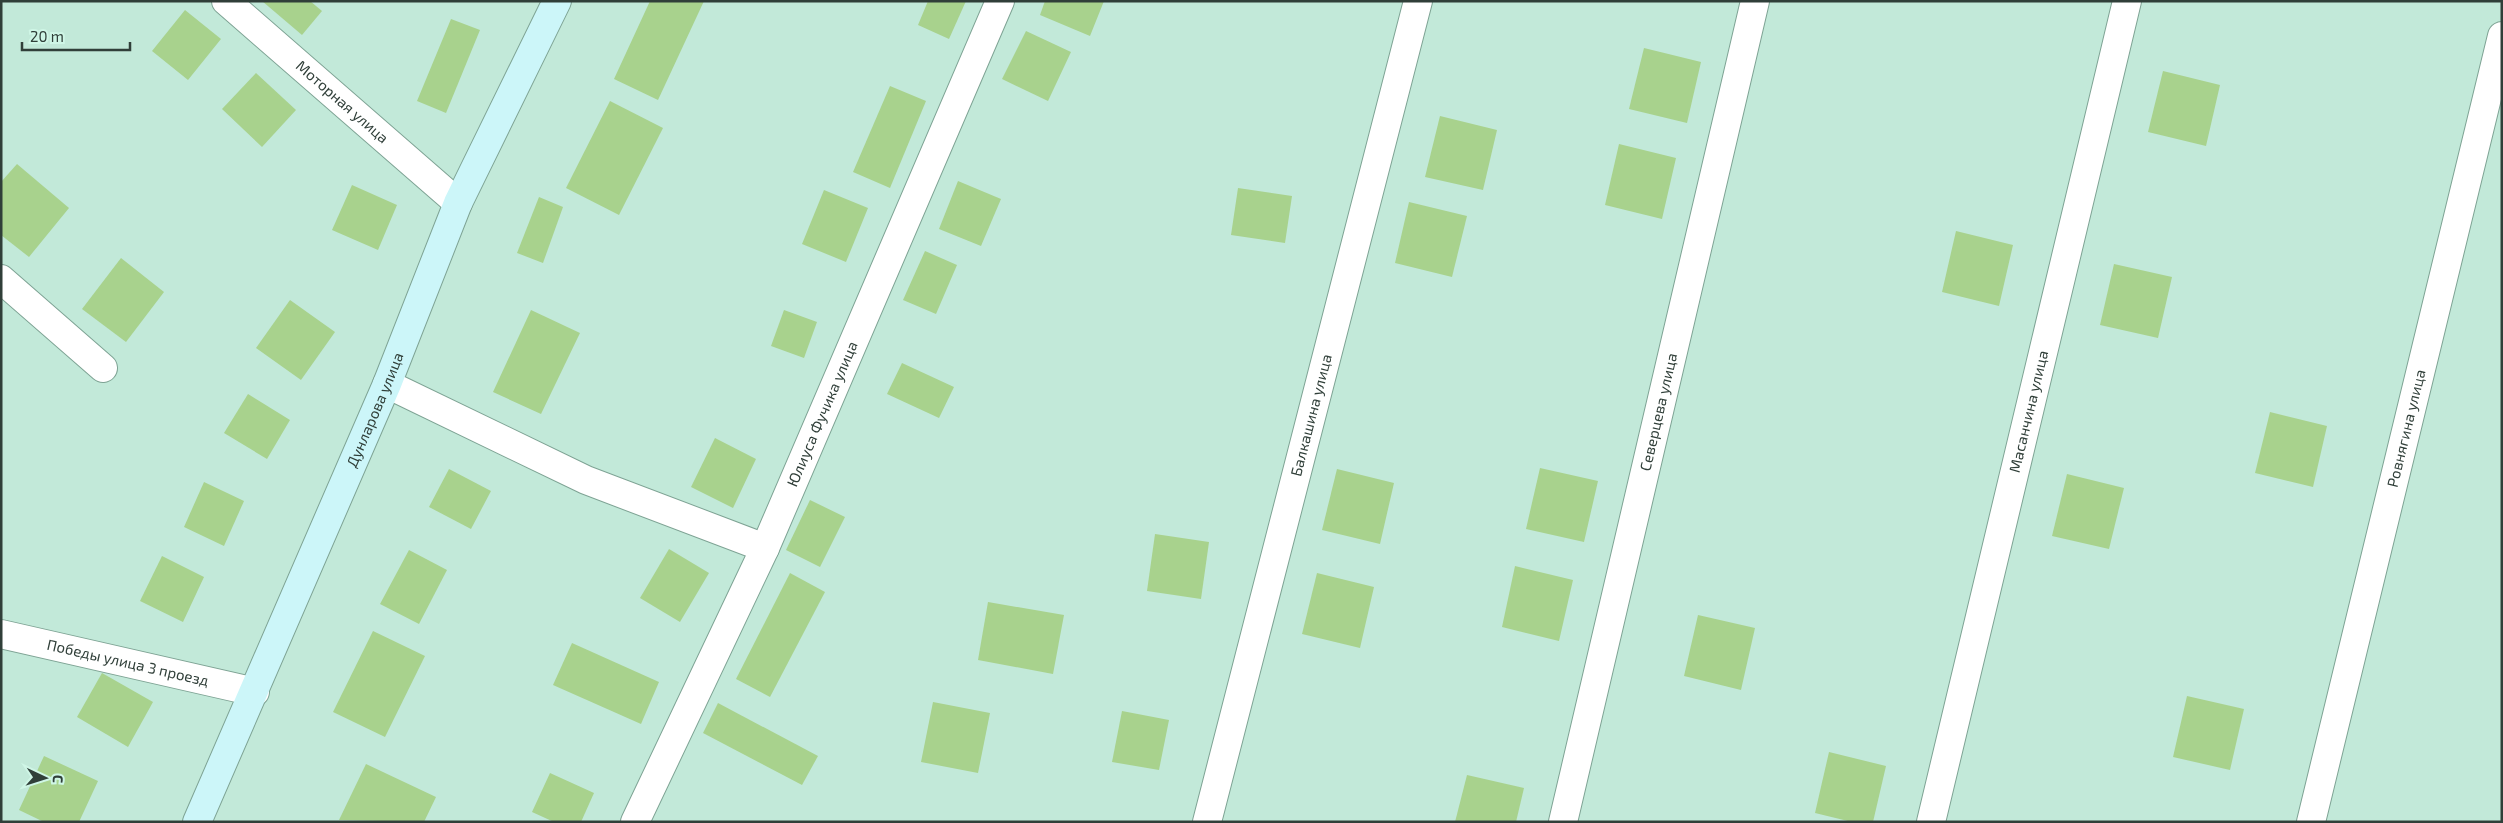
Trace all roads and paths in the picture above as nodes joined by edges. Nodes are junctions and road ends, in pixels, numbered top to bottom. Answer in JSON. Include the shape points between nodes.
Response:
{"nodes":[{"id":1,"x":226,"y":1,"type":"edge"},
{"id":2,"x":557,"y":1,"type":"edge"},
{"id":3,"x":1000,"y":1,"type":"edge"},
{"id":4,"x":1755,"y":1,"type":"edge"},
{"id":5,"x":2127,"y":1,"type":"edge"},
{"id":6,"x":1416,"y":5,"type":"edge"},
{"id":7,"x":2502,"y":36,"type":"edge"},
{"id":8,"x":458,"y":203,"type":"junction"},
{"id":9,"x":1,"y":279,"type":"edge"},
{"id":10,"x":103,"y":368,"type":"dead end"},
{"id":11,"x":387,"y":384,"type":"junction"},
{"id":12,"x":764,"y":548,"type":"junction"},
{"id":13,"x":1,"y":634,"type":"edge"},
{"id":14,"x":255,"y":692,"type":"junction"},
{"id":15,"x":198,"y":822,"type":"edge"},
{"id":16,"x":635,"y":822,"type":"edge"},
{"id":17,"x":1207,"y":822,"type":"edge"},
{"id":18,"x":1563,"y":822,"type":"edge"},
{"id":19,"x":1932,"y":822,"type":"edge"},
{"id":20,"x":2311,"y":822,"type":"edge"}],
"edges":[{"from":1,"to":8,"type":"street","name":"Моторная улица"},
{"from":2,"to":8,"type":"main road","name":"Дунларова улица"},
{"from":3,"to":12,"type":"street","name":"Юлиуса Фучика улица"},
{"from":4,"to":18,"type":"street","name":"Северцева улица"},
{"from":5,"to":19,"type":"street","name":"Масанчина улица"},
{"from":6,"to":17,"type":"street","name":"Балкашина улица"},
{"from":7,"to":20,"type":"street","name":"Ровнягина улица"},
{"from":8,"to":11,"type":"main road","name":"Дунларова улица"},
{"from":9,"to":10,"type":"street"},
{"from":11,"to":12,"type":"street","via":[[586,480]]},
{"from":11,"to":14,"type":"main road","name":"Дунларова улица"},
{"from":12,"to":16,"type":"street","name":"Юлиуса Фучика улица"},
{"from":13,"to":14,"type":"street","name":"Победы улица 3 проезд"},
{"from":14,"to":15,"type":"main road","name":"Дунларова улица"}]}
